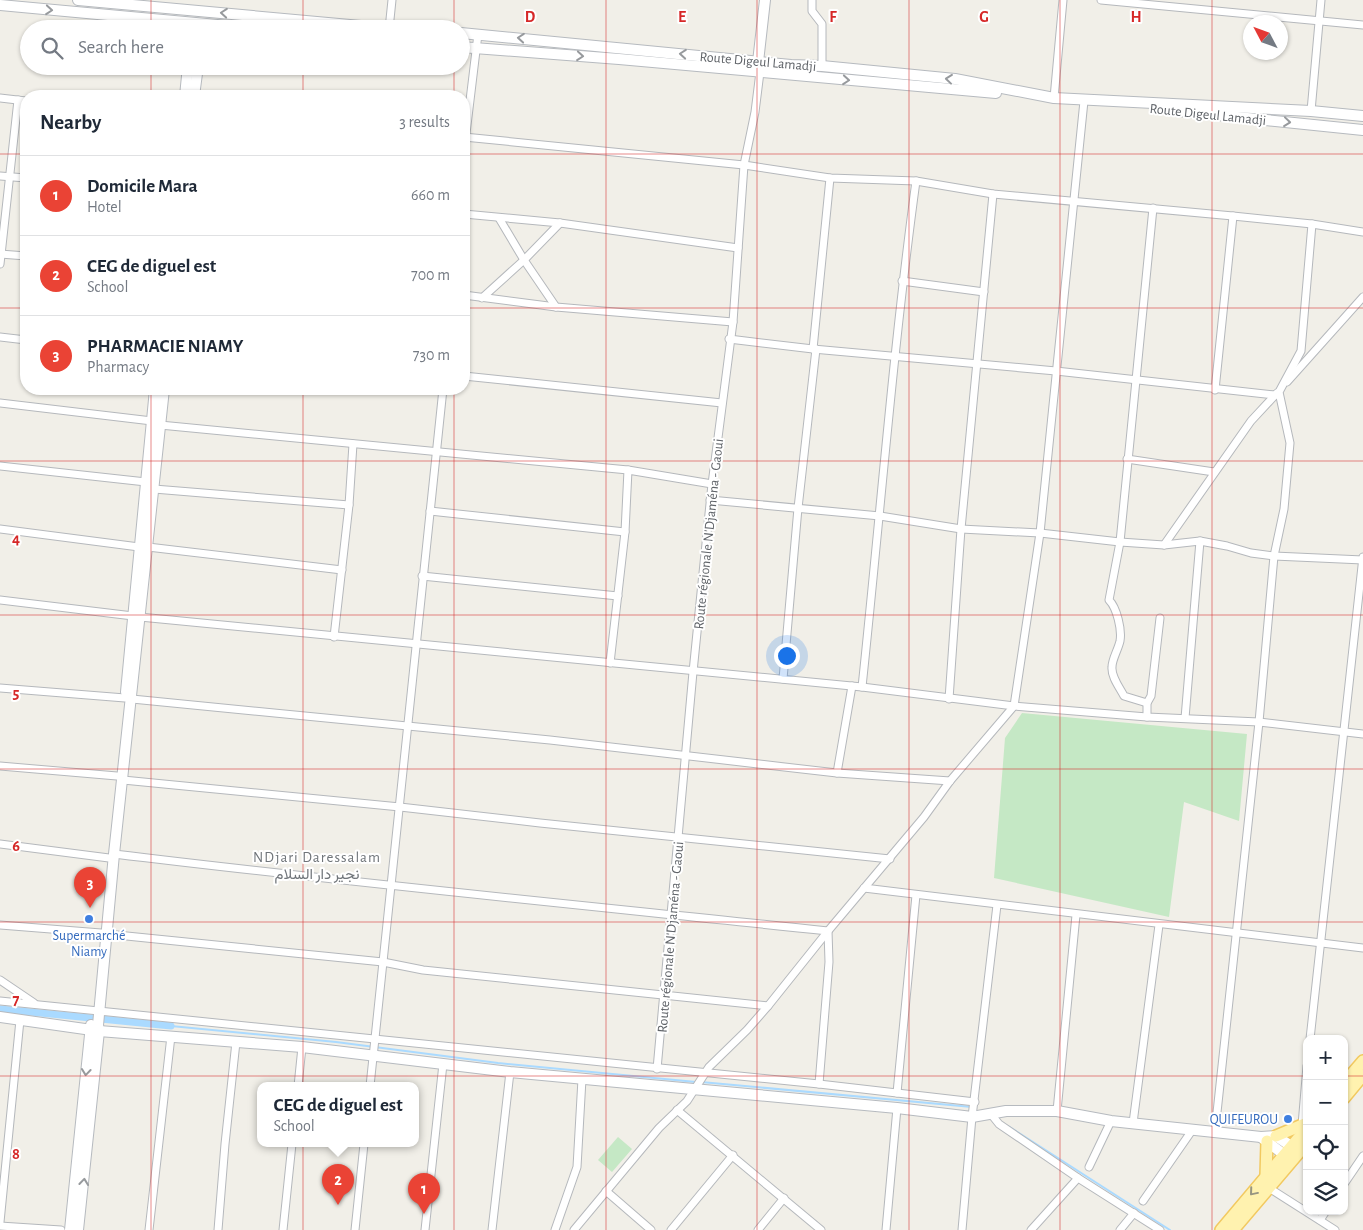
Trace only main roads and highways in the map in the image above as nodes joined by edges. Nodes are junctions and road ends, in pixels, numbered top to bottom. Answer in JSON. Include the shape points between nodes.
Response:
{"nodes":[{"id":1,"x":1361,"y":1070,"type":"edge"},
{"id":2,"x":1348,"y":1080,"type":"edge"},
{"id":3,"x":1348,"y":1091,"type":"edge"},
{"id":4,"x":1303,"y":1126,"type":"edge"},
{"id":5,"x":1303,"y":1130,"type":"edge"},
{"id":6,"x":1295,"y":1151,"type":"edge"},
{"id":7,"x":1266,"y":1176,"type":"junction"},
{"id":8,"x":1221,"y":1230,"type":"edge"},
{"id":9,"x":1233,"y":1230,"type":"edge"}],
"edges":[{"from":1,"to":2,"type":"main road"},
{"from":1,"to":3,"type":"main road"},
{"from":4,"to":7,"type":"main road","via":[[1268,1138]]},
{"from":5,"to":6,"type":"main road"},
{"from":6,"to":7,"type":"main road"},
{"from":6,"to":9,"type":"main road"},
{"from":7,"to":8,"type":"main road","one_way":true}]}
